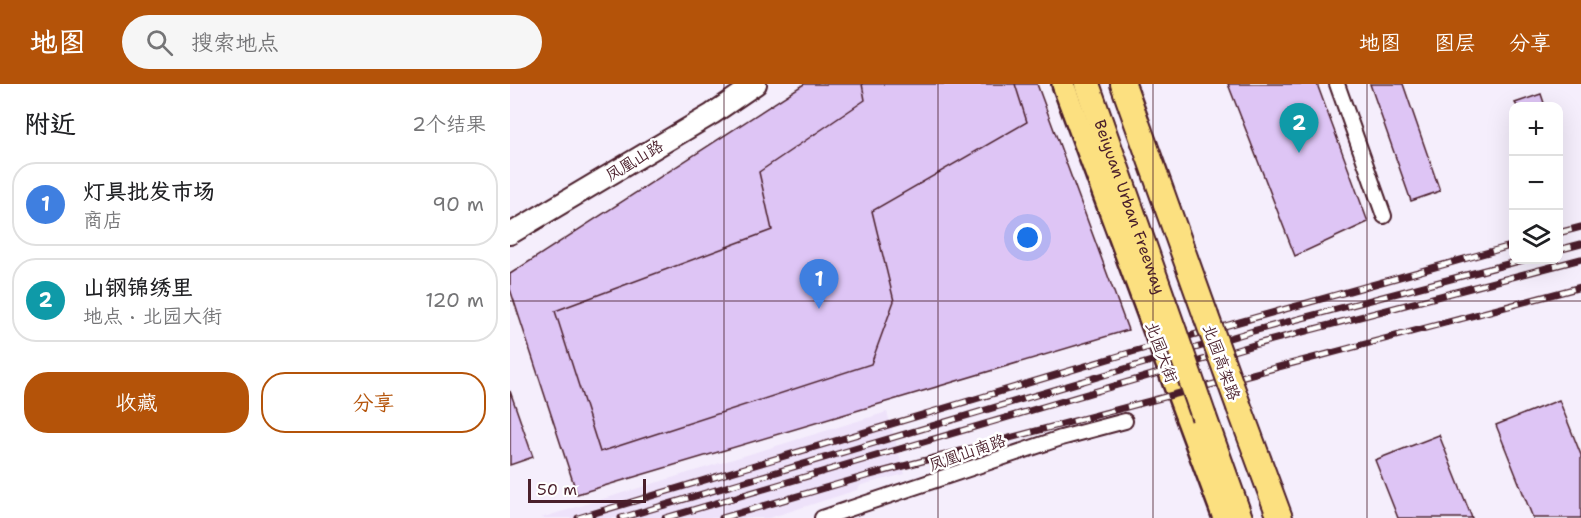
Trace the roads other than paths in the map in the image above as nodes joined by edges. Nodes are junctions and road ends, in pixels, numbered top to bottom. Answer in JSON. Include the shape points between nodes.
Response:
{"nodes":[{"id":1,"x":756,"y":84,"type":"edge"},
{"id":2,"x":1063,"y":84,"type":"edge"},
{"id":3,"x":1086,"y":84,"type":"edge"},
{"id":4,"x":1123,"y":84,"type":"edge"},
{"id":5,"x":1131,"y":84,"type":"edge"},
{"id":6,"x":1337,"y":84,"type":"edge"},
{"id":7,"x":1384,"y":216,"type":"dead end"},
{"id":8,"x":510,"y":234,"type":"edge"},
{"id":9,"x":1125,"y":420,"type":"dead end"},
{"id":10,"x":822,"y":518,"type":"edge"},
{"id":11,"x":1224,"y":518,"type":"edge"},
{"id":12,"x":1239,"y":518,"type":"edge"},
{"id":13,"x":1281,"y":518,"type":"edge"}],
"edges":[{"from":1,"to":8,"type":"main road","name":"凤凰山路"},
{"from":2,"to":11,"type":"main road","name":"北园大街"},
{"from":3,"to":12,"type":"highway","name":"Beiyuan Urban Freeway","bridge":true},
{"from":4,"to":13,"type":"highway","name":"Beiyuan Urban Freeway","bridge":true},
{"from":5,"to":13,"type":"main road"},
{"from":6,"to":7,"type":"street"},
{"from":9,"to":10,"type":"street","name":"凤凰山南路"}]}
